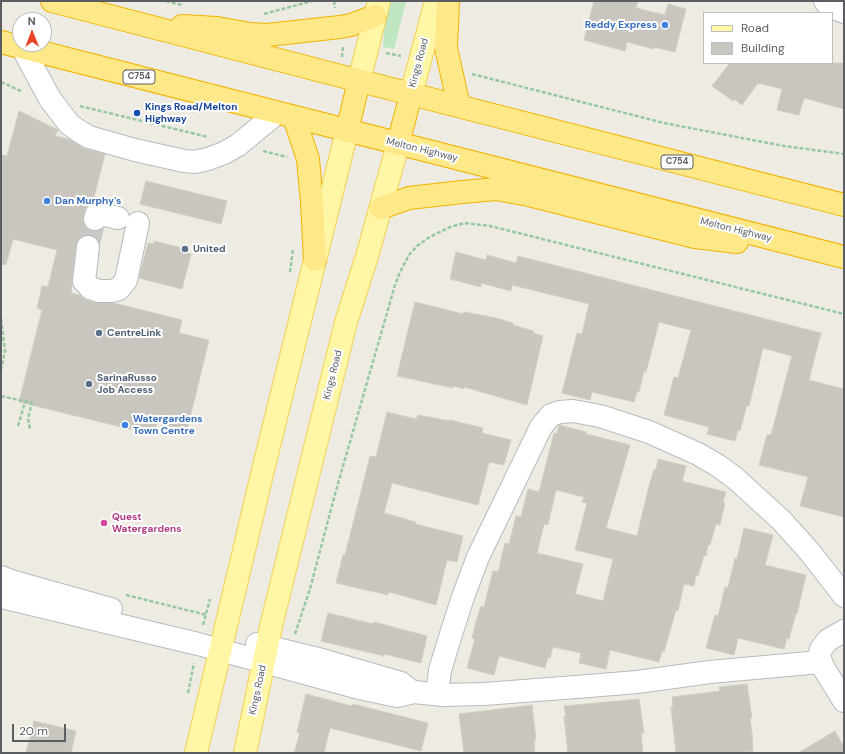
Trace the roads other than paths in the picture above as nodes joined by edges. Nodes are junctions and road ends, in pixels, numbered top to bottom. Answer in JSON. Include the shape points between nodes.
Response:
{"nodes":[{"id":1,"x":52,"y":1,"type":"edge"},
{"id":2,"x":436,"y":1,"type":"edge"},
{"id":3,"x":448,"y":1,"type":"edge"},
{"id":4,"x":825,"y":1,"type":"edge"},
{"id":5,"x":377,"y":9,"type":"edge"},
{"id":6,"x":844,"y":12,"type":"edge"},
{"id":7,"x":135,"y":23,"type":"junction"},
{"id":8,"x":11,"y":45,"type":"edge"},
{"id":9,"x":360,"y":81,"type":"junction"},
{"id":10,"x":411,"y":94,"type":"junction"},
{"id":11,"x":459,"y":106,"type":"junction"},
{"id":12,"x":285,"y":115,"type":"junction"},
{"id":13,"x":347,"y":131,"type":"junction"},
{"id":14,"x":398,"y":144,"type":"junction"},
{"id":15,"x":844,"y":205,"type":"edge"},
{"id":16,"x":381,"y":208,"type":"junction"},
{"id":17,"x":118,"y":218,"type":"dead end"},
{"id":18,"x":95,"y":219,"type":"dead end"},
{"id":19,"x":138,"y":223,"type":"dead end"},
{"id":20,"x":88,"y":247,"type":"tunnel mouth"},
{"id":21,"x":842,"y":257,"type":"edge"},
{"id":22,"x":315,"y":260,"type":"junction"},
{"id":23,"x":1,"y":577,"type":"edge"},
{"id":24,"x":844,"y":596,"type":"edge"},
{"id":25,"x":1,"y":597,"type":"edge"},
{"id":26,"x":844,"y":631,"type":"edge"},
{"id":27,"x":222,"y":642,"type":"junction"},
{"id":28,"x":265,"y":654,"type":"junction"},
{"id":29,"x":820,"y":662,"type":"junction"},
{"id":30,"x":436,"y":694,"type":"junction"},
{"id":31,"x":844,"y":701,"type":"edge"},
{"id":32,"x":196,"y":753,"type":"edge"},
{"id":33,"x":245,"y":753,"type":"edge"}],
"edges":[{"from":1,"to":7,"type":"highway","number":"C754"},
{"from":2,"to":10,"type":"main road","name":"Kings Road"},
{"from":3,"to":11,"type":"highway","via":[[446,48]]},
{"from":4,"to":6,"type":"street"},
{"from":5,"to":7,"type":"highway","via":[[351,25],[267,35],[217,28]]},
{"from":5,"to":9,"type":"main road"},
{"from":7,"to":9,"type":"highway","number":"C754"},
{"from":8,"to":12,"type":"highway","name":"Melton Highway","number":"C754"},
{"from":8,"to":12,"type":"street","via":[[69,124],[79,132],[104,142],[135,150],[184,161],[208,159]]},
{"from":9,"to":10,"type":"highway","number":"C754"},
{"from":9,"to":13,"type":"highway"},
{"from":10,"to":11,"type":"highway","number":"C754"},
{"from":10,"to":14,"type":"highway","name":"Kings Road"},
{"from":11,"to":15,"type":"highway","number":"C754"},
{"from":12,"to":13,"type":"highway","name":"Melton Highway","number":"C754"},
{"from":12,"to":22,"type":"highway","via":[[308,160]]},
{"from":13,"to":14,"type":"highway","name":"Melton Highway","number":"C754"},
{"from":13,"to":22,"type":"main road"},
{"from":14,"to":16,"type":"main road","name":"Kings Road"},
{"from":14,"to":21,"type":"highway","name":"Melton Highway","number":"C754"},
{"from":16,"to":21,"type":"highway","via":[[409,198],[496,189],[695,237]]},
{"from":16,"to":28,"type":"main road","name":"Kings Road","via":[[346,322]]},
{"from":17,"to":18,"type":"street","via":[[97,213]]},
{"from":19,"to":20,"type":"street","via":[[126,280],[119,289],[99,291],[90,288],[84,281]]},
{"from":22,"to":27,"type":"main road"},
{"from":23,"to":27,"type":"street"},
{"from":24,"to":30,"type":"street","via":[[781,520],[717,465],[649,432],[600,416],[573,411],[560,412],[551,415],[541,427],[478,557],[444,655]]},
{"from":25,"to":27,"type":"street"},
{"from":26,"to":29,"type":"street","via":[[824,644],[819,656]]},
{"from":27,"to":28,"type":"street"},
{"from":27,"to":32,"type":"main road"},
{"from":28,"to":30,"type":"street","via":[[383,694]]},
{"from":28,"to":33,"type":"main road","name":"Kings Road"},
{"from":29,"to":30,"type":"street","via":[[589,686],[484,694]]},
{"from":29,"to":31,"type":"street"}]}
